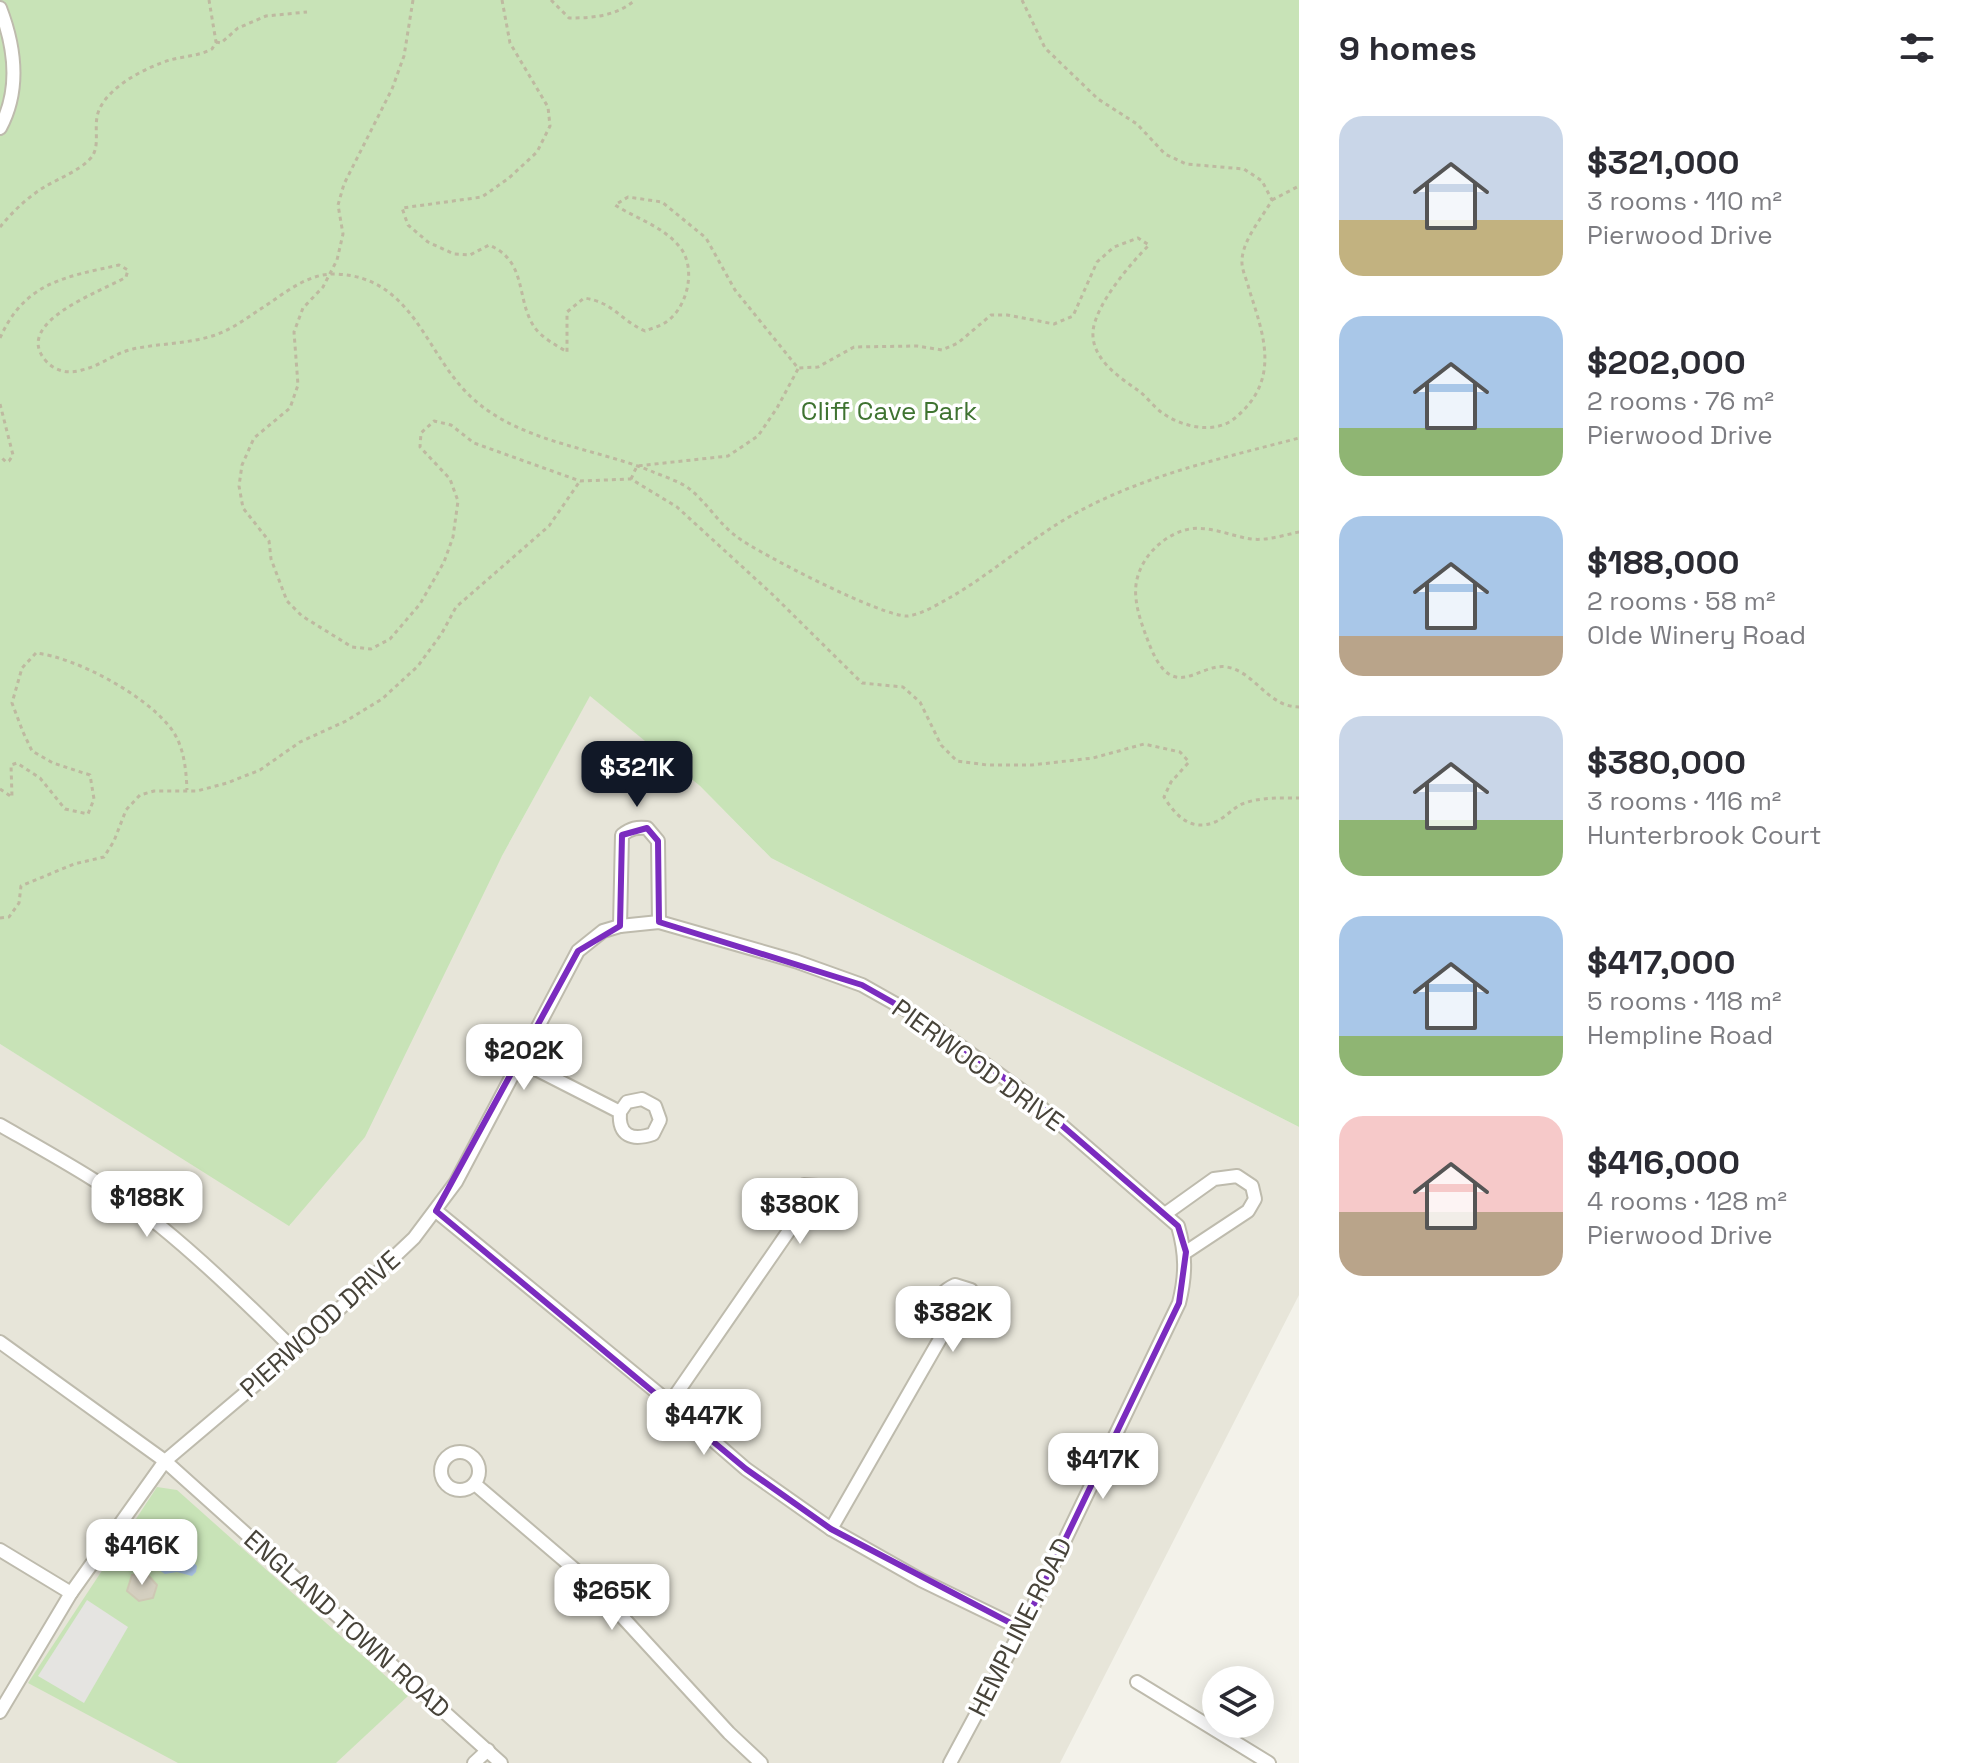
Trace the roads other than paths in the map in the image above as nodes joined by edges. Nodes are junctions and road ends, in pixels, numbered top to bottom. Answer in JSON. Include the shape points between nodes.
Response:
{"nodes":[{"id":1,"x":0,"y":8,"type":"edge"},
{"id":2,"x":0,"y":128,"type":"edge"},
{"id":3,"x":659,"y":922,"type":"junction"},
{"id":4,"x":620,"y":926,"type":"junction"},
{"id":5,"x":520,"y":1061,"type":"junction"},
{"id":6,"x":620,"y":1112,"type":"dead end"},
{"id":7,"x":0,"y":1125,"type":"edge"},
{"id":8,"x":436,"y":1211,"type":"junction"},
{"id":9,"x":1165,"y":1214,"type":"junction"},
{"id":10,"x":797,"y":1219,"type":"dead end"},
{"id":11,"x":1178,"y":1226,"type":"joint"},
{"id":12,"x":1186,"y":1252,"type":"junction"},
{"id":13,"x":948,"y":1325,"type":"dead end"},
{"id":14,"x":0,"y":1342,"type":"edge"},
{"id":15,"x":295,"y":1351,"type":"junction"},
{"id":16,"x":670,"y":1403,"type":"junction"},
{"id":17,"x":165,"y":1461,"type":"junction"},
{"id":18,"x":476,"y":1485,"type":"dead end"},
{"id":19,"x":831,"y":1529,"type":"junction"},
{"id":20,"x":0,"y":1550,"type":"edge"},
{"id":21,"x":71,"y":1593,"type":"junction"},
{"id":22,"x":1022,"y":1629,"type":"junction"},
{"id":23,"x":1137,"y":1682,"type":"dead end"},
{"id":24,"x":0,"y":1712,"type":"edge"},
{"id":25,"x":488,"y":1750,"type":"junction"},
{"id":26,"x":474,"y":1763,"type":"edge"},
{"id":27,"x":501,"y":1763,"type":"edge"},
{"id":28,"x":761,"y":1763,"type":"edge"},
{"id":29,"x":950,"y":1763,"type":"edge"},
{"id":30,"x":1269,"y":1763,"type":"edge"}],
"edges":[{"from":1,"to":2,"type":"street","via":[[15,66]]},
{"from":3,"to":4,"type":"street","name":"PIERWOOD DRIVE"},
{"from":3,"to":4,"type":"street","via":[[658,841],[639,827],[622,835]]},
{"from":3,"to":9,"type":"street","name":"PIERWOOD DRIVE","via":[[862,985],[924,1020],[1021,1090]]},
{"from":4,"to":5,"type":"street","name":"PIERWOOD DRIVE","via":[[603,931],[578,951]]},
{"from":5,"to":6,"type":"street"},
{"from":5,"to":8,"type":"street","name":"PIERWOOD DRIVE"},
{"from":7,"to":15,"type":"street","via":[[159,1226]]},
{"from":8,"to":15,"type":"street","name":"PIERWOOD DRIVE"},
{"from":8,"to":16,"type":"street"},
{"from":9,"to":11,"type":"street","name":"PIERWOOD DRIVE"},
{"from":9,"to":12,"type":"street","via":[[1214,1179],[1237,1176],[1252,1186],[1255,1199],[1248,1211]]},
{"from":10,"to":16,"type":"street"},
{"from":11,"to":12,"type":"street","name":"HEMPLINE ROAD"},
{"from":12,"to":22,"type":"street","name":"HEMPLINE ROAD","via":[[1179,1303]]},
{"from":13,"to":19,"type":"street"},
{"from":14,"to":17,"type":"street","name":"ENGLAND TOWN ROAD"},
{"from":15,"to":17,"type":"street","name":"PIERWOOD DRIVE"},
{"from":16,"to":19,"type":"street","via":[[746,1469]]},
{"from":17,"to":21,"type":"street","name":"PIERWOOD DRIVE"},
{"from":17,"to":25,"type":"street","name":"ENGLAND TOWN ROAD"},
{"from":18,"to":28,"type":"street","via":[[593,1585]]},
{"from":19,"to":22,"type":"street"},
{"from":20,"to":21,"type":"street"},
{"from":21,"to":24,"type":"street","name":"PIERWOOD DRIVE"},
{"from":22,"to":29,"type":"street","name":"HEMPLINE ROAD"},
{"from":23,"to":30,"type":"street"},
{"from":25,"to":26,"type":"street"},
{"from":25,"to":27,"type":"street","name":"ENGLAND TOWN ROAD"}]}
